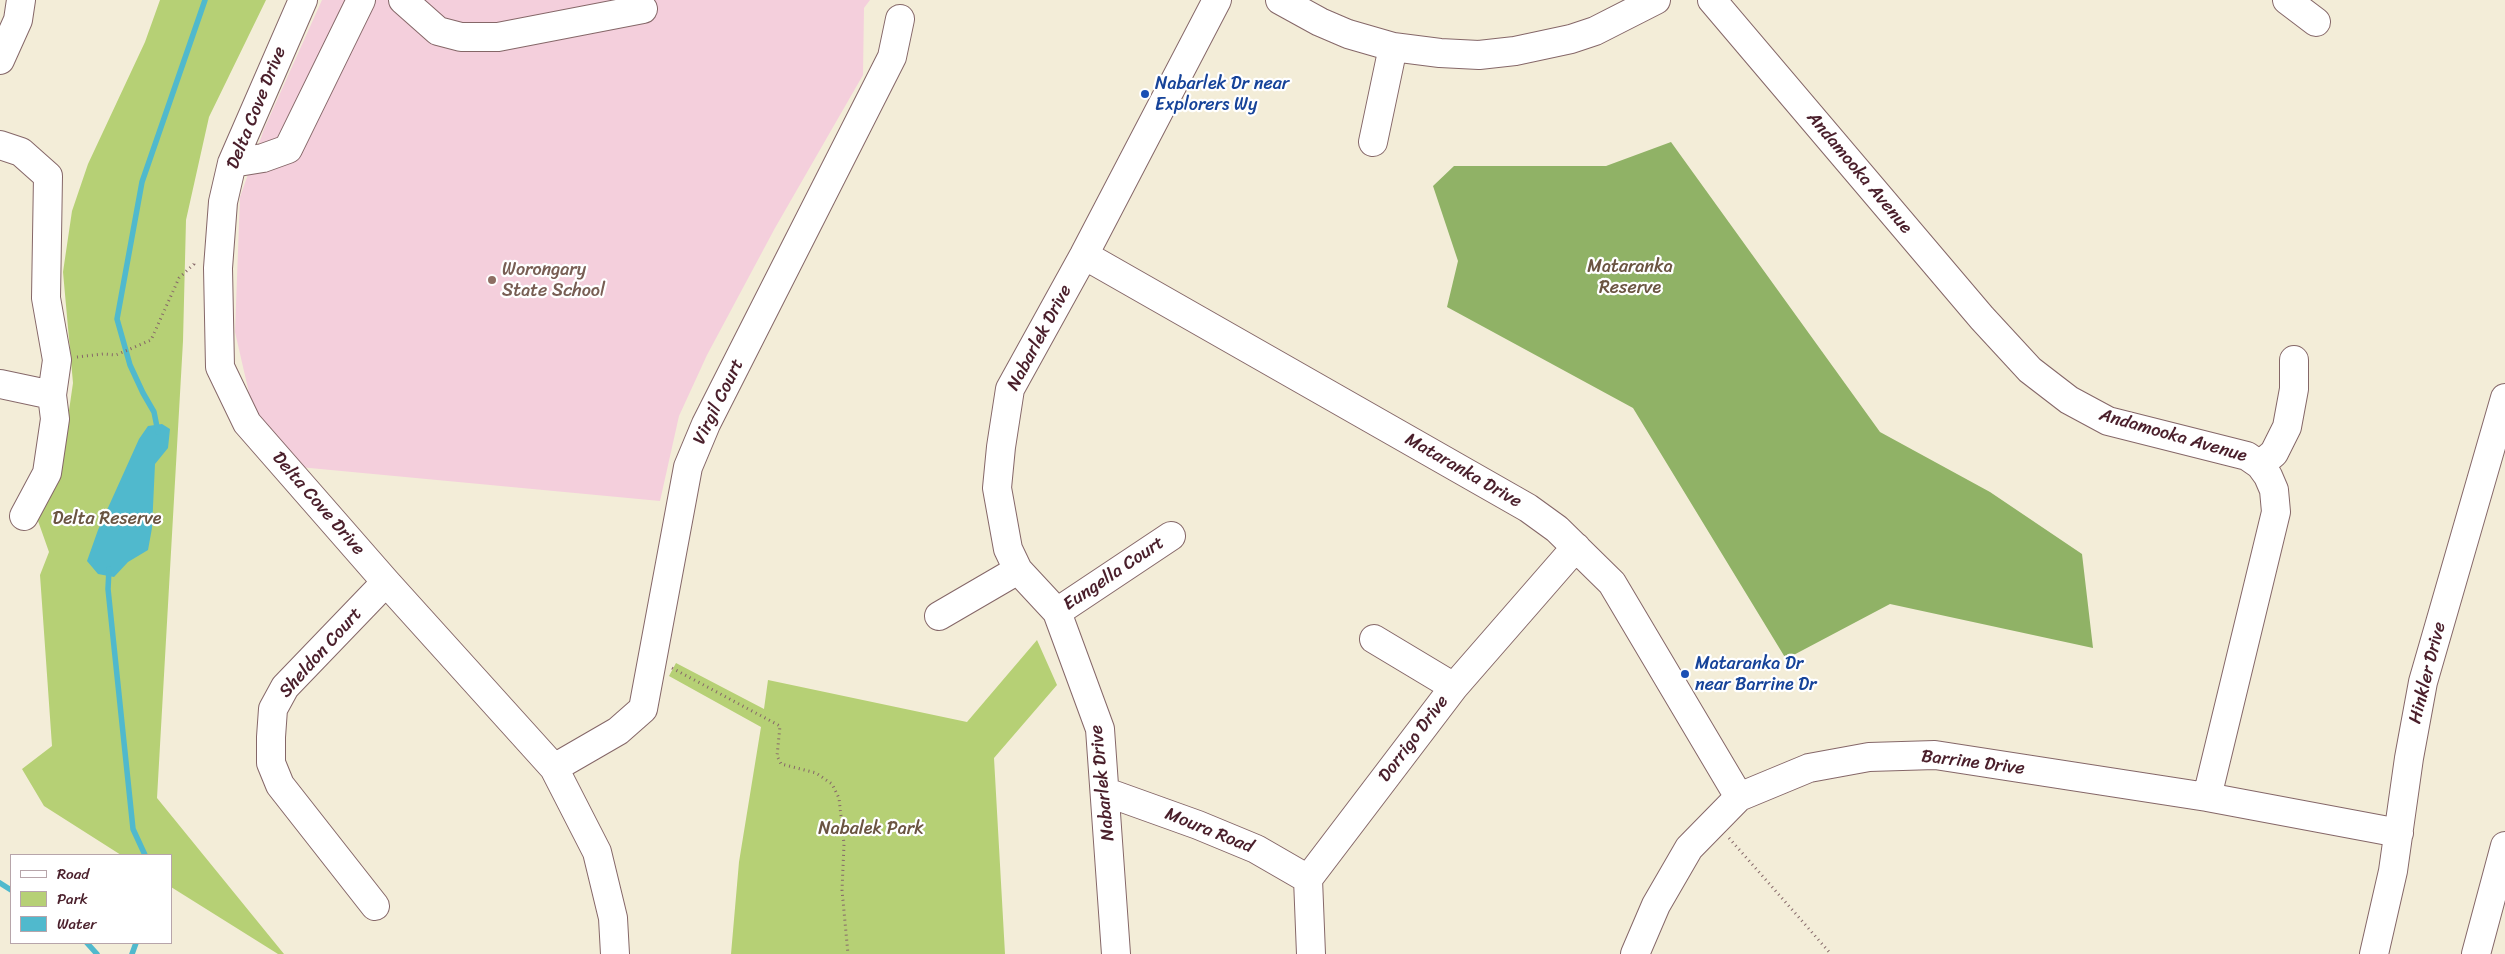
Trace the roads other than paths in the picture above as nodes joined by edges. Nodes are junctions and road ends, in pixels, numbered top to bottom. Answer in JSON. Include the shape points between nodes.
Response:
{"nodes":[{"id":1,"x":21,"y":0,"type":"edge"},
{"id":2,"x":303,"y":0,"type":"edge"},
{"id":3,"x":361,"y":0,"type":"edge"},
{"id":4,"x":403,"y":0,"type":"edge"},
{"id":5,"x":1217,"y":0,"type":"edge"},
{"id":6,"x":1280,"y":0,"type":"edge"},
{"id":7,"x":1656,"y":0,"type":"edge"},
{"id":8,"x":1712,"y":0,"type":"edge"},
{"id":9,"x":2287,"y":0,"type":"edge"},
{"id":10,"x":643,"y":9,"type":"dead end"},
{"id":11,"x":900,"y":20,"type":"dead end"},
{"id":12,"x":2316,"y":22,"type":"dead end"},
{"id":13,"x":1393,"y":47,"type":"junction"},
{"id":14,"x":0,"y":60,"type":"edge"},
{"id":15,"x":1372,"y":142,"type":"dead end"},
{"id":16,"x":0,"y":145,"type":"edge"},
{"id":17,"x":232,"y":163,"type":"junction"},
{"id":18,"x":1084,"y":255,"type":"junction"},
{"id":19,"x":2294,"y":360,"type":"dead end"},
{"id":20,"x":0,"y":384,"type":"edge"},
{"id":21,"x":52,"y":396,"type":"junction"},
{"id":22,"x":2505,"y":398,"type":"edge"},
{"id":23,"x":2260,"y":465,"type":"junction"},
{"id":24,"x":24,"y":516,"type":"dead end"},
{"id":25,"x":1171,"y":536,"type":"dead end"},
{"id":26,"x":1576,"y":547,"type":"junction"},
{"id":27,"x":1018,"y":570,"type":"junction"},
{"id":28,"x":386,"y":582,"type":"junction"},
{"id":29,"x":1057,"y":612,"type":"junction"},
{"id":30,"x":939,"y":616,"type":"dead end"},
{"id":31,"x":1374,"y":639,"type":"dead end"},
{"id":32,"x":1454,"y":687,"type":"junction"},
{"id":33,"x":554,"y":768,"type":"junction"},
{"id":34,"x":1106,"y":792,"type":"junction"},
{"id":35,"x":1739,"y":797,"type":"junction"},
{"id":36,"x":2207,"y":797,"type":"junction"},
{"id":37,"x":2399,"y":833,"type":"junction"},
{"id":38,"x":2505,"y":846,"type":"edge"},
{"id":39,"x":1308,"y":879,"type":"junction"},
{"id":40,"x":376,"y":906,"type":"dead end"},
{"id":41,"x":615,"y":954,"type":"edge"},
{"id":42,"x":1116,"y":954,"type":"edge"},
{"id":43,"x":1311,"y":954,"type":"edge"},
{"id":44,"x":1635,"y":954,"type":"edge"},
{"id":45,"x":2374,"y":954,"type":"edge"},
{"id":46,"x":2476,"y":954,"type":"edge"}],
"edges":[{"from":1,"to":14,"type":"main road","via":[[18,20]]},
{"from":2,"to":17,"type":"main road","name":"Delta Cove Drive"},
{"from":3,"to":17,"type":"main road","via":[[288,149],[263,158]]},
{"from":4,"to":10,"type":"main road","via":[[438,31],[461,37],[498,37]]},
{"from":5,"to":18,"type":"main road","name":"Nabarlek Drive"},
{"from":6,"to":13,"type":"main road","via":[[1348,34]]},
{"from":7,"to":13,"type":"main road","via":[[1594,31],[1542,47],[1479,55]]},
{"from":8,"to":23,"type":"main road","name":"Andamooka Avenue","via":[[1982,318],[2030,370],[2069,400],[2108,421],[2234,453]]},
{"from":9,"to":12,"type":"main road"},
{"from":11,"to":33,"type":"main road","name":"Virgil Court","via":[[892,57],[706,424],[688,467],[643,709],[618,731]]},
{"from":13,"to":15,"type":"main road"},
{"from":16,"to":21,"type":"main road","via":[[20,152],[48,176],[46,298],[57,360]]},
{"from":17,"to":28,"type":"main road","name":"Delta Cove Drive","via":[[223,202],[218,268],[220,367],[247,423]]},
{"from":18,"to":26,"type":"main road","name":"Mataranka Drive","via":[[1528,508]]},
{"from":18,"to":27,"type":"main road","name":"Nabarlek Drive","via":[[1010,389],[997,488],[1008,549]]},
{"from":19,"to":23,"type":"main road","via":[[2294,389],[2287,427],[2274,453]]},
{"from":20,"to":21,"type":"main road"},
{"from":21,"to":24,"type":"main road","via":[[55,419],[47,473]]},
{"from":22,"to":37,"type":"main road","name":"Hinkler Drive","via":[[2423,682]]},
{"from":23,"to":36,"type":"main road","name":"Andamooka Avenue","via":[[2274,490],[2276,512]]},
{"from":25,"to":29,"type":"main road","name":"Eungella Court"},
{"from":26,"to":32,"type":"main road","name":"Dorrigo Drive"},
{"from":26,"to":35,"type":"main road","name":"Mataranka Drive","via":[[1612,584]]},
{"from":27,"to":29,"type":"main road","name":"Nabarlek Drive"},
{"from":27,"to":30,"type":"main road"},
{"from":28,"to":33,"type":"main road","name":"Delta Cove Drive"},
{"from":28,"to":40,"type":"main road","name":"Sheldon Court","via":[[285,687],[273,709],[270,763],[280,784]]},
{"from":29,"to":34,"type":"main road","name":"Nabarlek Drive","via":[[1100,729]]},
{"from":31,"to":32,"type":"main road"},
{"from":32,"to":39,"type":"main road","name":"Dorrigo Drive"},
{"from":33,"to":41,"type":"main road","name":"Delta Cove Drive","via":[[597,852],[614,918]]},
{"from":34,"to":39,"type":"main road","name":"Moura Road","via":[[1256,849]]},
{"from":34,"to":42,"type":"main road","name":"Nabarlek Drive"},
{"from":35,"to":36,"type":"main road","name":"Barrine Drive","via":[[1809,768],[1869,757],[1935,756]]},
{"from":35,"to":44,"type":"main road","name":"Barrine Drive","via":[[1689,848],[1656,905]]},
{"from":36,"to":37,"type":"main road","name":"Barrine Drive"},
{"from":37,"to":45,"type":"main road","name":"Hinkler Drive"},
{"from":38,"to":46,"type":"main road"},
{"from":39,"to":43,"type":"main road"}]}
